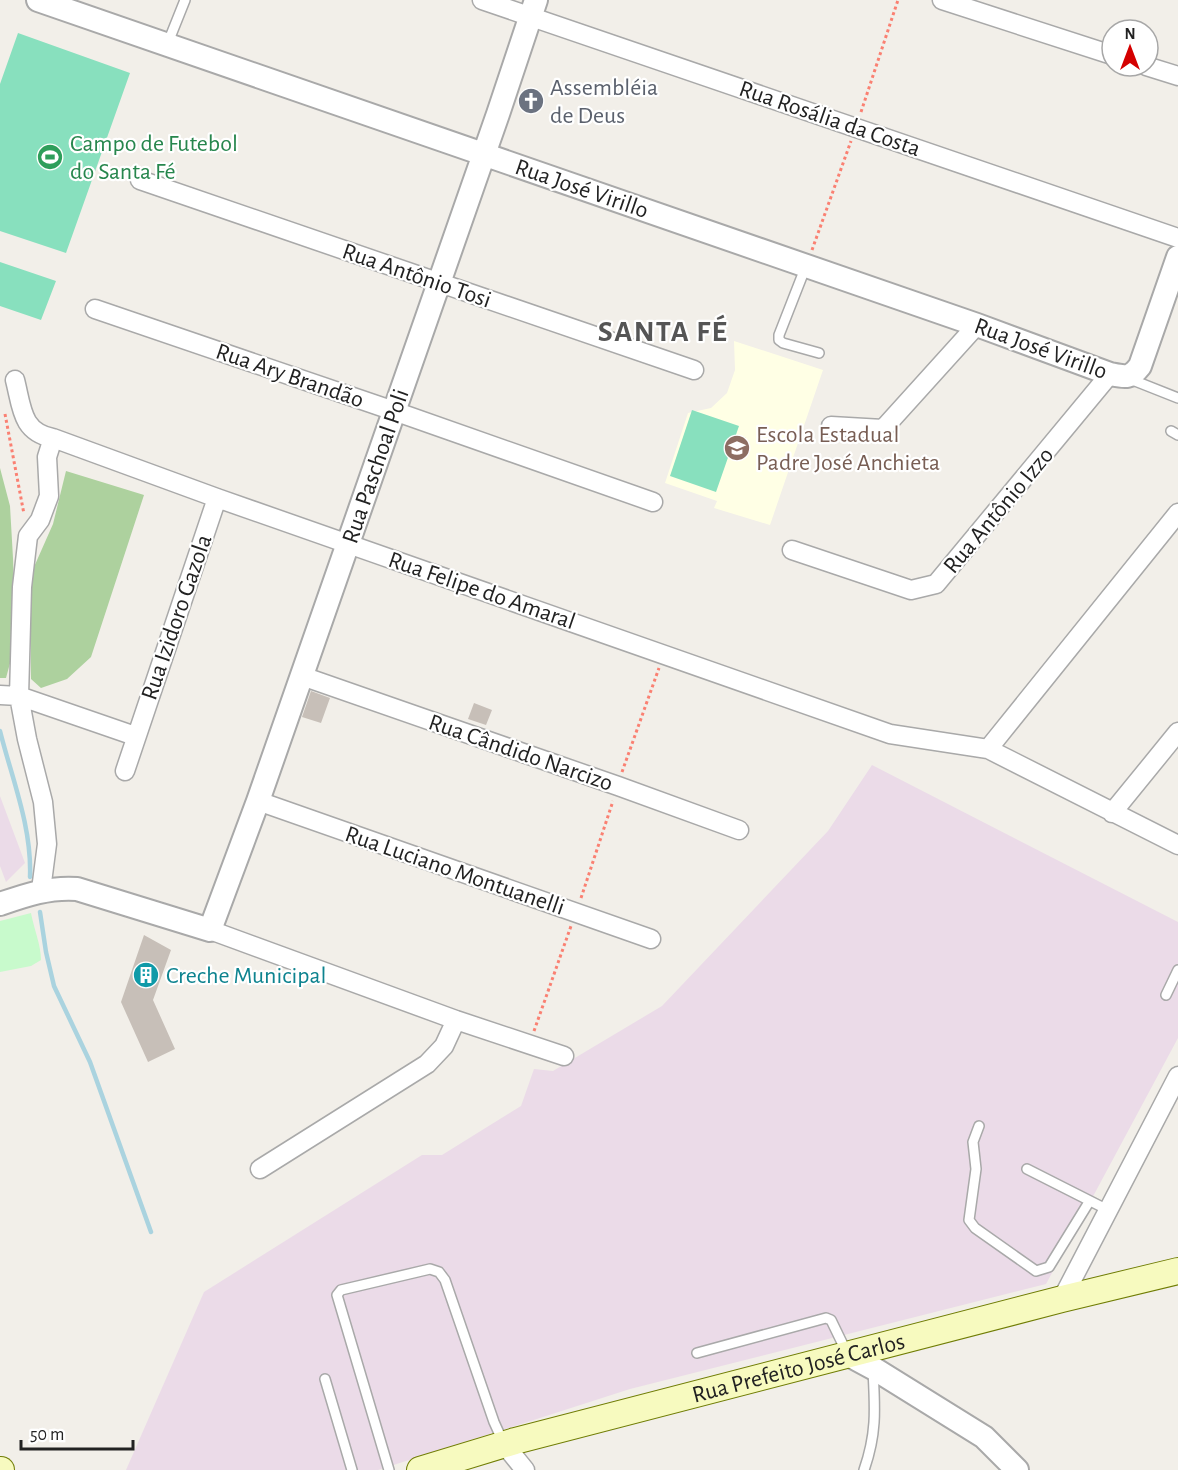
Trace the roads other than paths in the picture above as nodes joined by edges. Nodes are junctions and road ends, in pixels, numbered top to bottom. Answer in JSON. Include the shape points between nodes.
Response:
{"nodes":[{"id":1,"x":38,"y":0,"type":"edge"},
{"id":2,"x":185,"y":0,"type":"edge"},
{"id":3,"x":482,"y":0,"type":"edge"},
{"id":4,"x":942,"y":0,"type":"edge"},
{"id":5,"x":533,"y":8,"type":"edge"},
{"id":6,"x":167,"y":45,"type":"junction"},
{"id":7,"x":1100,"y":51,"type":"edge"},
{"id":8,"x":1160,"y":70,"type":"edge"},
{"id":9,"x":1178,"y":76,"type":"edge"},
{"id":10,"x":483,"y":154,"type":"junction"},
{"id":11,"x":140,"y":180,"type":"dead end"},
{"id":12,"x":1178,"y":238,"type":"edge"},
{"id":13,"x":1178,"y":257,"type":"edge"},
{"id":14,"x":806,"y":266,"type":"junction"},
{"id":15,"x":438,"y":283,"type":"junction"},
{"id":16,"x":95,"y":309,"type":"dead end"},
{"id":17,"x":976,"y":325,"type":"junction"},
{"id":18,"x":819,"y":353,"type":"dead end"},
{"id":19,"x":694,"y":370,"type":"dead end"},
{"id":20,"x":1118,"y":375,"type":"junction"},
{"id":21,"x":15,"y":380,"type":"dead end"},
{"id":22,"x":1178,"y":398,"type":"edge"},
{"id":23,"x":394,"y":411,"type":"junction"},
{"id":24,"x":831,"y":426,"type":"dead end"},
{"id":25,"x":53,"y":438,"type":"junction"},
{"id":26,"x":218,"y":498,"type":"junction"},
{"id":27,"x":654,"y":502,"type":"dead end"},
{"id":28,"x":1178,"y":513,"type":"edge"},
{"id":29,"x":348,"y":543,"type":"junction"},
{"id":30,"x":792,"y":550,"type":"dead end"},
{"id":31,"x":302,"y":676,"type":"junction"},
{"id":32,"x":6,"y":695,"type":"edge"},
{"id":33,"x":1178,"y":732,"type":"edge"},
{"id":34,"x":135,"y":736,"type":"junction"},
{"id":35,"x":988,"y":749,"type":"junction"},
{"id":36,"x":125,"y":771,"type":"dead end"},
{"id":37,"x":258,"y":801,"type":"junction"},
{"id":38,"x":1112,"y":813,"type":"junction"},
{"id":39,"x":739,"y":830,"type":"dead end"},
{"id":40,"x":1178,"y":845,"type":"edge"},
{"id":41,"x":41,"y":890,"type":"junction"},
{"id":42,"x":0,"y":904,"type":"edge"},
{"id":43,"x":210,"y":930,"type":"junction"},
{"id":44,"x":651,"y":939,"type":"dead end"},
{"id":45,"x":1178,"y":970,"type":"edge"},
{"id":46,"x":1166,"y":994,"type":"dead end"},
{"id":47,"x":456,"y":1020,"type":"junction"},
{"id":48,"x":564,"y":1056,"type":"dead end"},
{"id":49,"x":1178,"y":1076,"type":"edge"},
{"id":50,"x":979,"y":1126,"type":"dead end"},
{"id":51,"x":260,"y":1169,"type":"dead end"},
{"id":52,"x":1027,"y":1169,"type":"dead end"},
{"id":53,"x":1089,"y":1202,"type":"junction"},
{"id":54,"x":1108,"y":1210,"type":"junction"},
{"id":55,"x":1178,"y":1271,"type":"edge"},
{"id":56,"x":1062,"y":1299,"type":"junction"},
{"id":57,"x":697,"y":1353,"type":"dead end"},
{"id":58,"x":847,"y":1354,"type":"junction"},
{"id":59,"x":873,"y":1368,"type":"junction"},
{"id":60,"x":325,"y":1379,"type":"dead end"},
{"id":61,"x":504,"y":1444,"type":"junction"},
{"id":62,"x":352,"y":1470,"type":"edge"},
{"id":63,"x":390,"y":1470,"type":"edge"},
{"id":64,"x":420,"y":1470,"type":"edge"},
{"id":65,"x":525,"y":1470,"type":"edge"},
{"id":66,"x":864,"y":1470,"type":"edge"},
{"id":67,"x":1017,"y":1470,"type":"edge"}],
"edges":[{"from":1,"to":6,"type":"street","name":"Rua José Virillo"},
{"from":2,"to":6,"type":"lane"},
{"from":3,"to":5,"type":"street","name":"Rua Rosália da Costa"},
{"from":4,"to":7,"type":"street"},
{"from":5,"to":10,"type":"street","name":"Rua Paschoal Poli"},
{"from":5,"to":12,"type":"street","name":"Rua Rosália da Costa","via":[[796,106]]},
{"from":6,"to":10,"type":"street","name":"Rua José Virillo"},
{"from":8,"to":9,"type":"street"},
{"from":10,"to":14,"type":"street","name":"Rua José Virillo"},
{"from":10,"to":15,"type":"street","name":"Rua Paschoal Poli"},
{"from":11,"to":15,"type":"street","name":"Rua Antônio Tosi"},
{"from":13,"to":20,"type":"street","via":[[1140,366],[1134,374]]},
{"from":14,"to":17,"type":"street","name":"Rua José Virillo"},
{"from":14,"to":18,"type":"lane","via":[[779,340]]},
{"from":15,"to":19,"type":"street","name":"Rua Antônio Tosi"},
{"from":15,"to":23,"type":"street","name":"Rua Paschoal Poli"},
{"from":16,"to":23,"type":"street","name":"Rua Ary Brandão"},
{"from":17,"to":20,"type":"street","name":"Rua José Virillo"},
{"from":17,"to":24,"type":"street","via":[[883,429]]},
{"from":20,"to":22,"type":"lane"},
{"from":20,"to":30,"type":"street","name":"Rua Antônio Izzo","via":[[936,584],[911,590]]},
{"from":21,"to":25,"type":"street","name":"Rua Felipe do Amaral","via":[[28,426]]},
{"from":23,"to":27,"type":"street","name":"Rua Ary Brandão"},
{"from":23,"to":29,"type":"street","name":"Rua Paschoal Poli"},
{"from":25,"to":26,"type":"street","name":"Rua Felipe do Amaral"},
{"from":25,"to":32,"type":"street","via":[[47,457],[49,496],[40,520],[28,536]]},
{"from":26,"to":29,"type":"street","name":"Rua Felipe do Amaral"},
{"from":26,"to":34,"type":"street","name":"Rua Izidoro Gazola"},
{"from":28,"to":35,"type":"street"},
{"from":29,"to":31,"type":"street","name":"Rua Paschoal Poli"},
{"from":29,"to":35,"type":"street","name":"Rua Felipe do Amaral","via":[[890,734]]},
{"from":31,"to":37,"type":"street","name":"Rua Paschoal Poli"},
{"from":31,"to":39,"type":"street","name":"Rua Cândido Narcizo"},
{"from":32,"to":34,"type":"street"},
{"from":32,"to":41,"type":"street","via":[[27,739],[43,802],[47,844]]},
{"from":33,"to":38,"type":"street"},
{"from":34,"to":36,"type":"street","name":"Rua Izidoro Gazola"},
{"from":35,"to":38,"type":"street","name":"Rua Felipe do Amaral"},
{"from":37,"to":43,"type":"street","name":"Rua Paschoal Poli"},
{"from":37,"to":44,"type":"street","name":"Rua Luciano Montuanelli"},
{"from":38,"to":40,"type":"street","name":"Rua Felipe do Amaral"},
{"from":41,"to":42,"type":"street"},
{"from":41,"to":43,"type":"street","via":[[77,889]]},
{"from":43,"to":47,"type":"street"},
{"from":45,"to":46,"type":"lane"},
{"from":47,"to":48,"type":"street"},
{"from":47,"to":51,"type":"street","via":[[444,1046],[427,1064]]},
{"from":49,"to":54,"type":"street"},
{"from":50,"to":53,"type":"lane","via":[[973,1142],[976,1169],[969,1220],[1036,1271],[1049,1267]]},
{"from":52,"to":53,"type":"lane"},
{"from":53,"to":54,"type":"lane"},
{"from":54,"to":56,"type":"street"},
{"from":55,"to":56,"type":"main road","name":"Rua Prefeito José Carlos"},
{"from":56,"to":58,"type":"main road","name":"Rua Prefeito José Carlos"},
{"from":57,"to":58,"type":"lane","via":[[826,1318],[831,1320]]},
{"from":58,"to":59,"type":"street"},
{"from":58,"to":61,"type":"main road","name":"Rua Prefeito José Carlos"},
{"from":59,"to":66,"type":"lane","via":[[875,1428]]},
{"from":59,"to":67,"type":"street","via":[[984,1437]]},
{"from":60,"to":62,"type":"lane"},
{"from":61,"to":63,"type":"lane","via":[[445,1280],[430,1269],[341,1290],[337,1295]]},
{"from":61,"to":64,"type":"main road","name":"Rua Prefeito José Carlos"},
{"from":61,"to":65,"type":"street"}]}
